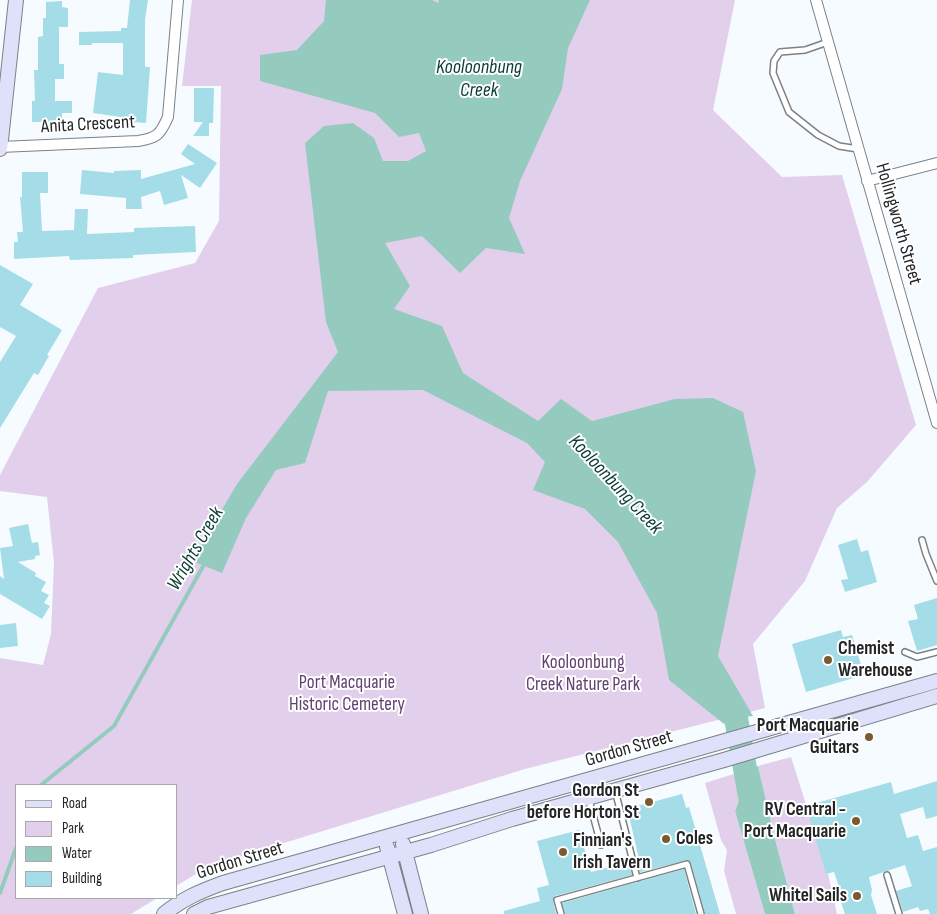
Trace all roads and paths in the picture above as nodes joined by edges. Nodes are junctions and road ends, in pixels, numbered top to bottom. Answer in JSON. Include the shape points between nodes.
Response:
{"nodes":[{"id":1,"x":16,"y":0,"type":"edge"},
{"id":2,"x":178,"y":0,"type":"edge"},
{"id":3,"x":816,"y":0,"type":"edge"},
{"id":4,"x":828,"y":42,"type":"junction"},
{"id":5,"x":0,"y":148,"type":"edge"},
{"id":6,"x":858,"y":149,"type":"junction"},
{"id":7,"x":937,"y":162,"type":"edge"},
{"id":8,"x":867,"y":181,"type":"junction"},
{"id":9,"x":936,"y":417,"type":"edge"},
{"id":10,"x":922,"y":540,"type":"dead end"},
{"id":11,"x":937,"y":580,"type":"edge"},
{"id":12,"x":905,"y":652,"type":"dead end"},
{"id":13,"x":937,"y":652,"type":"edge"},
{"id":14,"x":937,"y":681,"type":"edge"},
{"id":15,"x":937,"y":696,"type":"edge"},
{"id":16,"x":615,"y":790,"type":"junction"},
{"id":17,"x":588,"y":797,"type":"junction"},
{"id":18,"x":400,"y":834,"type":"junction"},
{"id":19,"x":384,"y":838,"type":"junction"},
{"id":20,"x":601,"y":845,"type":"dead end"},
{"id":21,"x":405,"y":852,"type":"junction"},
{"id":22,"x":389,"y":856,"type":"junction"},
{"id":23,"x":887,"y":875,"type":"dead end"},
{"id":24,"x":637,"y":878,"type":"junction"},
{"id":25,"x":164,"y":914,"type":"edge"},
{"id":26,"x":194,"y":914,"type":"edge"},
{"id":27,"x":405,"y":914,"type":"edge"},
{"id":28,"x":421,"y":914,"type":"edge"},
{"id":29,"x":561,"y":914,"type":"edge"},
{"id":30,"x":701,"y":914,"type":"edge"},
{"id":31,"x":899,"y":914,"type":"edge"}],
"edges":[{"from":1,"to":5,"type":"main road"},
{"from":2,"to":5,"type":"street","name":"Anita Crescent","via":[[168,117],[160,133],[138,142]]},
{"from":3,"to":4,"type":"street","name":"Hollingworth Street"},
{"from":4,"to":6,"type":"street","name":"Hollingworth Street"},
{"from":4,"to":6,"type":"lane","name":"Hollingworth Street","via":[[799,51],[780,52],[774,61],[773,73],[789,112],[818,135],[839,146]]},
{"from":6,"to":8,"type":"street","name":"Hollingworth Street"},
{"from":7,"to":8,"type":"street"},
{"from":8,"to":9,"type":"street","name":"Hollingworth Street"},
{"from":10,"to":11,"type":"lane"},
{"from":12,"to":13,"type":"lane","via":[[917,657]]},
{"from":14,"to":18,"type":"main road","name":"Gordon Street"},
{"from":15,"to":16,"type":"main road","name":"Gordon Street"},
{"from":16,"to":17,"type":"main road","name":"Gordon Street"},
{"from":16,"to":24,"type":"lane"},
{"from":17,"to":20,"type":"lane"},
{"from":17,"to":21,"type":"main road","name":"Gordon Street"},
{"from":18,"to":19,"type":"main road","name":"Gordon Street"},
{"from":18,"to":21,"type":"main road"},
{"from":19,"to":22,"type":"main road"},
{"from":19,"to":25,"type":"main road","name":"Gordon Street","via":[[223,883],[178,903]]},
{"from":21,"to":22,"type":"main road","name":"Gordon Street"},
{"from":21,"to":28,"type":"main road"},
{"from":22,"to":26,"type":"main road","name":"Gordon Street","via":[[208,907]]},
{"from":22,"to":27,"type":"main road"},
{"from":23,"to":31,"type":"lane"},
{"from":24,"to":29,"type":"lane","via":[[557,900]]},
{"from":24,"to":30,"type":"lane","via":[[687,864]]}]}
